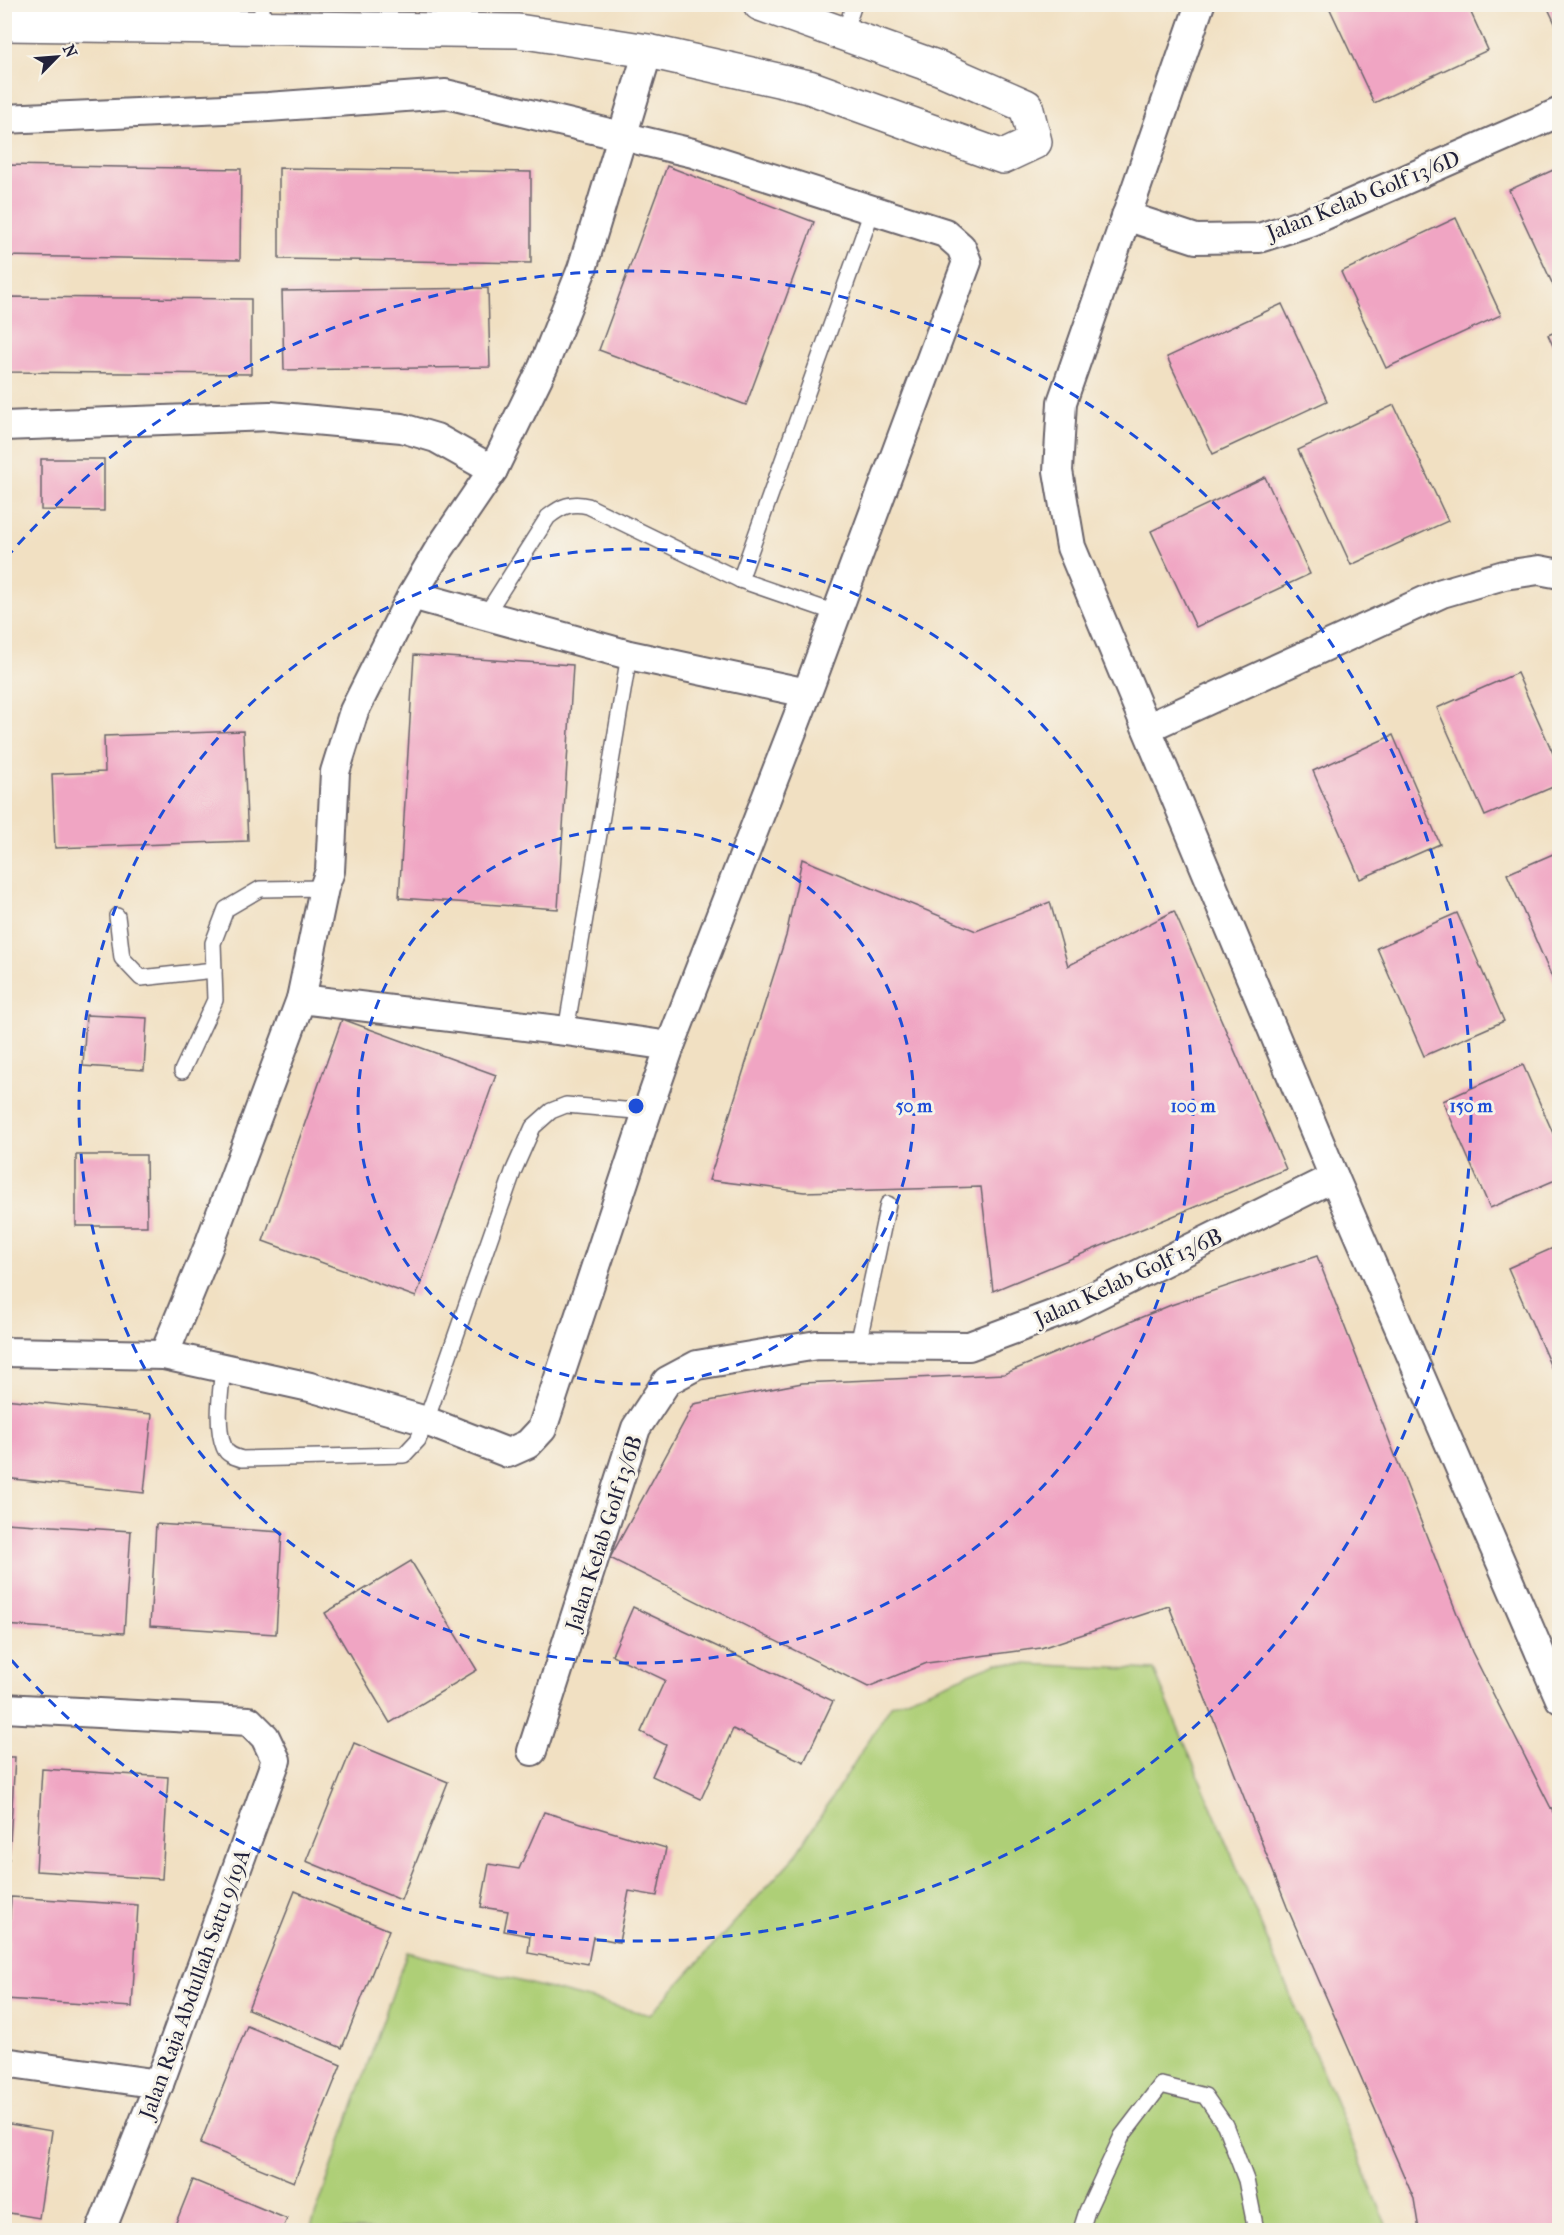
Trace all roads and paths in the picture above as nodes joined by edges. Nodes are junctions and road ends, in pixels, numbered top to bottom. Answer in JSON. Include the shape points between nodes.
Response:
{"nodes":[{"id":1,"x":760,"y":4,"type":"edge"},
{"id":2,"x":1200,"y":4,"type":"edge"},
{"id":3,"x":184,"y":16,"type":"edge"},
{"id":4,"x":262,"y":16,"type":"edge"},
{"id":5,"x":849,"y":20,"type":"edge"},
{"id":6,"x":4,"y":24,"type":"edge"},
{"id":7,"x":648,"y":51,"type":"junction"},
{"id":8,"x":1560,"y":112,"type":"edge"},
{"id":9,"x":4,"y":119,"type":"edge"},
{"id":10,"x":621,"y":136,"type":"junction"},
{"id":11,"x":872,"y":211,"type":"junction"},
{"id":12,"x":1126,"y":216,"type":"junction"},
{"id":13,"x":4,"y":426,"type":"edge"},
{"id":14,"x":493,"y":470,"type":"junction"},
{"id":15,"x":1560,"y":574,"type":"edge"},
{"id":16,"x":740,"y":580,"type":"junction"},
{"id":17,"x":412,"y":595,"type":"junction"},
{"id":18,"x":836,"y":613,"type":"junction"},
{"id":19,"x":485,"y":616,"type":"junction"},
{"id":20,"x":629,"y":655,"type":"junction"},
{"id":21,"x":807,"y":693,"type":"junction"},
{"id":22,"x":1147,"y":728,"type":"junction"},
{"id":23,"x":324,"y":888,"type":"junction"},
{"id":24,"x":117,"y":916,"type":"dead end"},
{"id":25,"x":214,"y":970,"type":"junction"},
{"id":26,"x":301,"y":999,"type":"junction"},
{"id":27,"x":566,"y":1031,"type":"junction"},
{"id":28,"x":670,"y":1046,"type":"junction"},
{"id":29,"x":182,"y":1071,"type":"dead end"},
{"id":30,"x":646,"y":1112,"type":"junction"},
{"id":31,"x":1334,"y":1177,"type":"junction"},
{"id":32,"x":888,"y":1204,"type":"dead end"},
{"id":33,"x":858,"y":1345,"type":"junction"},
{"id":34,"x":4,"y":1352,"type":"edge"},
{"id":35,"x":164,"y":1355,"type":"junction"},
{"id":36,"x":223,"y":1367,"type":"junction"},
{"id":37,"x":426,"y":1421,"type":"junction"},
{"id":38,"x":1560,"y":1699,"type":"edge"},
{"id":39,"x":4,"y":1708,"type":"edge"},
{"id":40,"x":532,"y":1751,"type":"dead end"},
{"id":41,"x":4,"y":2062,"type":"edge"},
{"id":42,"x":159,"y":2084,"type":"junction"},
{"id":43,"x":101,"y":2230,"type":"edge"},
{"id":44,"x":1082,"y":2230,"type":"edge"},
{"id":45,"x":1256,"y":2230,"type":"edge"}],
"edges":[{"from":1,"to":5,"type":"street"},
{"from":2,"to":12,"type":"street"},
{"from":3,"to":4,"type":"street"},
{"from":3,"to":6,"type":"street"},
{"from":4,"to":7,"type":"street","via":[[518,32]]},
{"from":5,"to":7,"type":"street","via":[[939,68],[1026,106],[1035,142],[1003,157],[809,87]]},
{"from":7,"to":10,"type":"street"},
{"from":8,"to":12,"type":"street","name":"Jalan Kelab Golf 13/6D","via":[[1309,222],[1258,238],[1196,239]]},
{"from":9,"to":10,"type":"street","via":[[446,94]]},
{"from":10,"to":11,"type":"street","via":[[693,153]]},
{"from":10,"to":14,"type":"street","via":[[582,269],[543,367]]},
{"from":11,"to":16,"type":"lane"},
{"from":11,"to":18,"type":"street","via":[[945,234],[961,247],[967,262]]},
{"from":12,"to":22,"type":"street","via":[[1062,402],[1058,471],[1071,547]]},
{"from":13,"to":14,"type":"street","via":[[294,418],[402,428],[436,438]]},
{"from":14,"to":17,"type":"street"},
{"from":15,"to":22,"type":"street","via":[[1539,570],[1442,593]]},
{"from":16,"to":18,"type":"lane"},
{"from":16,"to":19,"type":"lane","via":[[575,503],[548,517]]},
{"from":17,"to":19,"type":"street"},
{"from":17,"to":23,"type":"street","via":[[354,711],[338,762],[330,871]]},
{"from":18,"to":21,"type":"street"},
{"from":19,"to":20,"type":"street"},
{"from":20,"to":21,"type":"street"},
{"from":20,"to":27,"type":"lane"},
{"from":21,"to":28,"type":"street"},
{"from":22,"to":31,"type":"street"},
{"from":23,"to":25,"type":"lane","via":[[260,889],[226,909],[213,943]]},
{"from":23,"to":26,"type":"street"},
{"from":24,"to":25,"type":"lane","via":[[122,958],[141,978]]},
{"from":25,"to":29,"type":"lane","via":[[215,1000]]},
{"from":26,"to":27,"type":"street"},
{"from":26,"to":35,"type":"street"},
{"from":27,"to":28,"type":"street"},
{"from":28,"to":30,"type":"street"},
{"from":30,"to":37,"type":"lane","via":[[566,1105],[551,1111],[533,1127],[513,1172]]},
{"from":30,"to":37,"type":"street","via":[[542,1429],[528,1444],[508,1452]]},
{"from":31,"to":33,"type":"street","name":"Jalan Kelab Golf 13/6B","via":[[1071,1308],[969,1346]]},
{"from":31,"to":38,"type":"street"},
{"from":32,"to":33,"type":"lane"},
{"from":33,"to":40,"type":"street","name":"Jalan Kelab Golf 13/6B","via":[[817,1345],[697,1365],[667,1381],[636,1428]]},
{"from":34,"to":35,"type":"street"},
{"from":35,"to":36,"type":"street"},
{"from":36,"to":37,"type":"street","via":[[310,1387]]},
{"from":36,"to":37,"type":"lane","via":[[219,1418],[224,1448],[242,1459],[404,1455],[418,1440]]},
{"from":39,"to":42,"type":"street","name":"Jalan Raja Abdullah Satu 9/19A","via":[[249,1721],[266,1737],[276,1760]]},
{"from":41,"to":42,"type":"street"},
{"from":42,"to":43,"type":"street","name":"Jalan Raja Abdullah Satu 9/19A"},
{"from":44,"to":45,"type":"lane","via":[[1122,2136],[1161,2085],[1205,2096],[1225,2125],[1246,2180]]}]}
